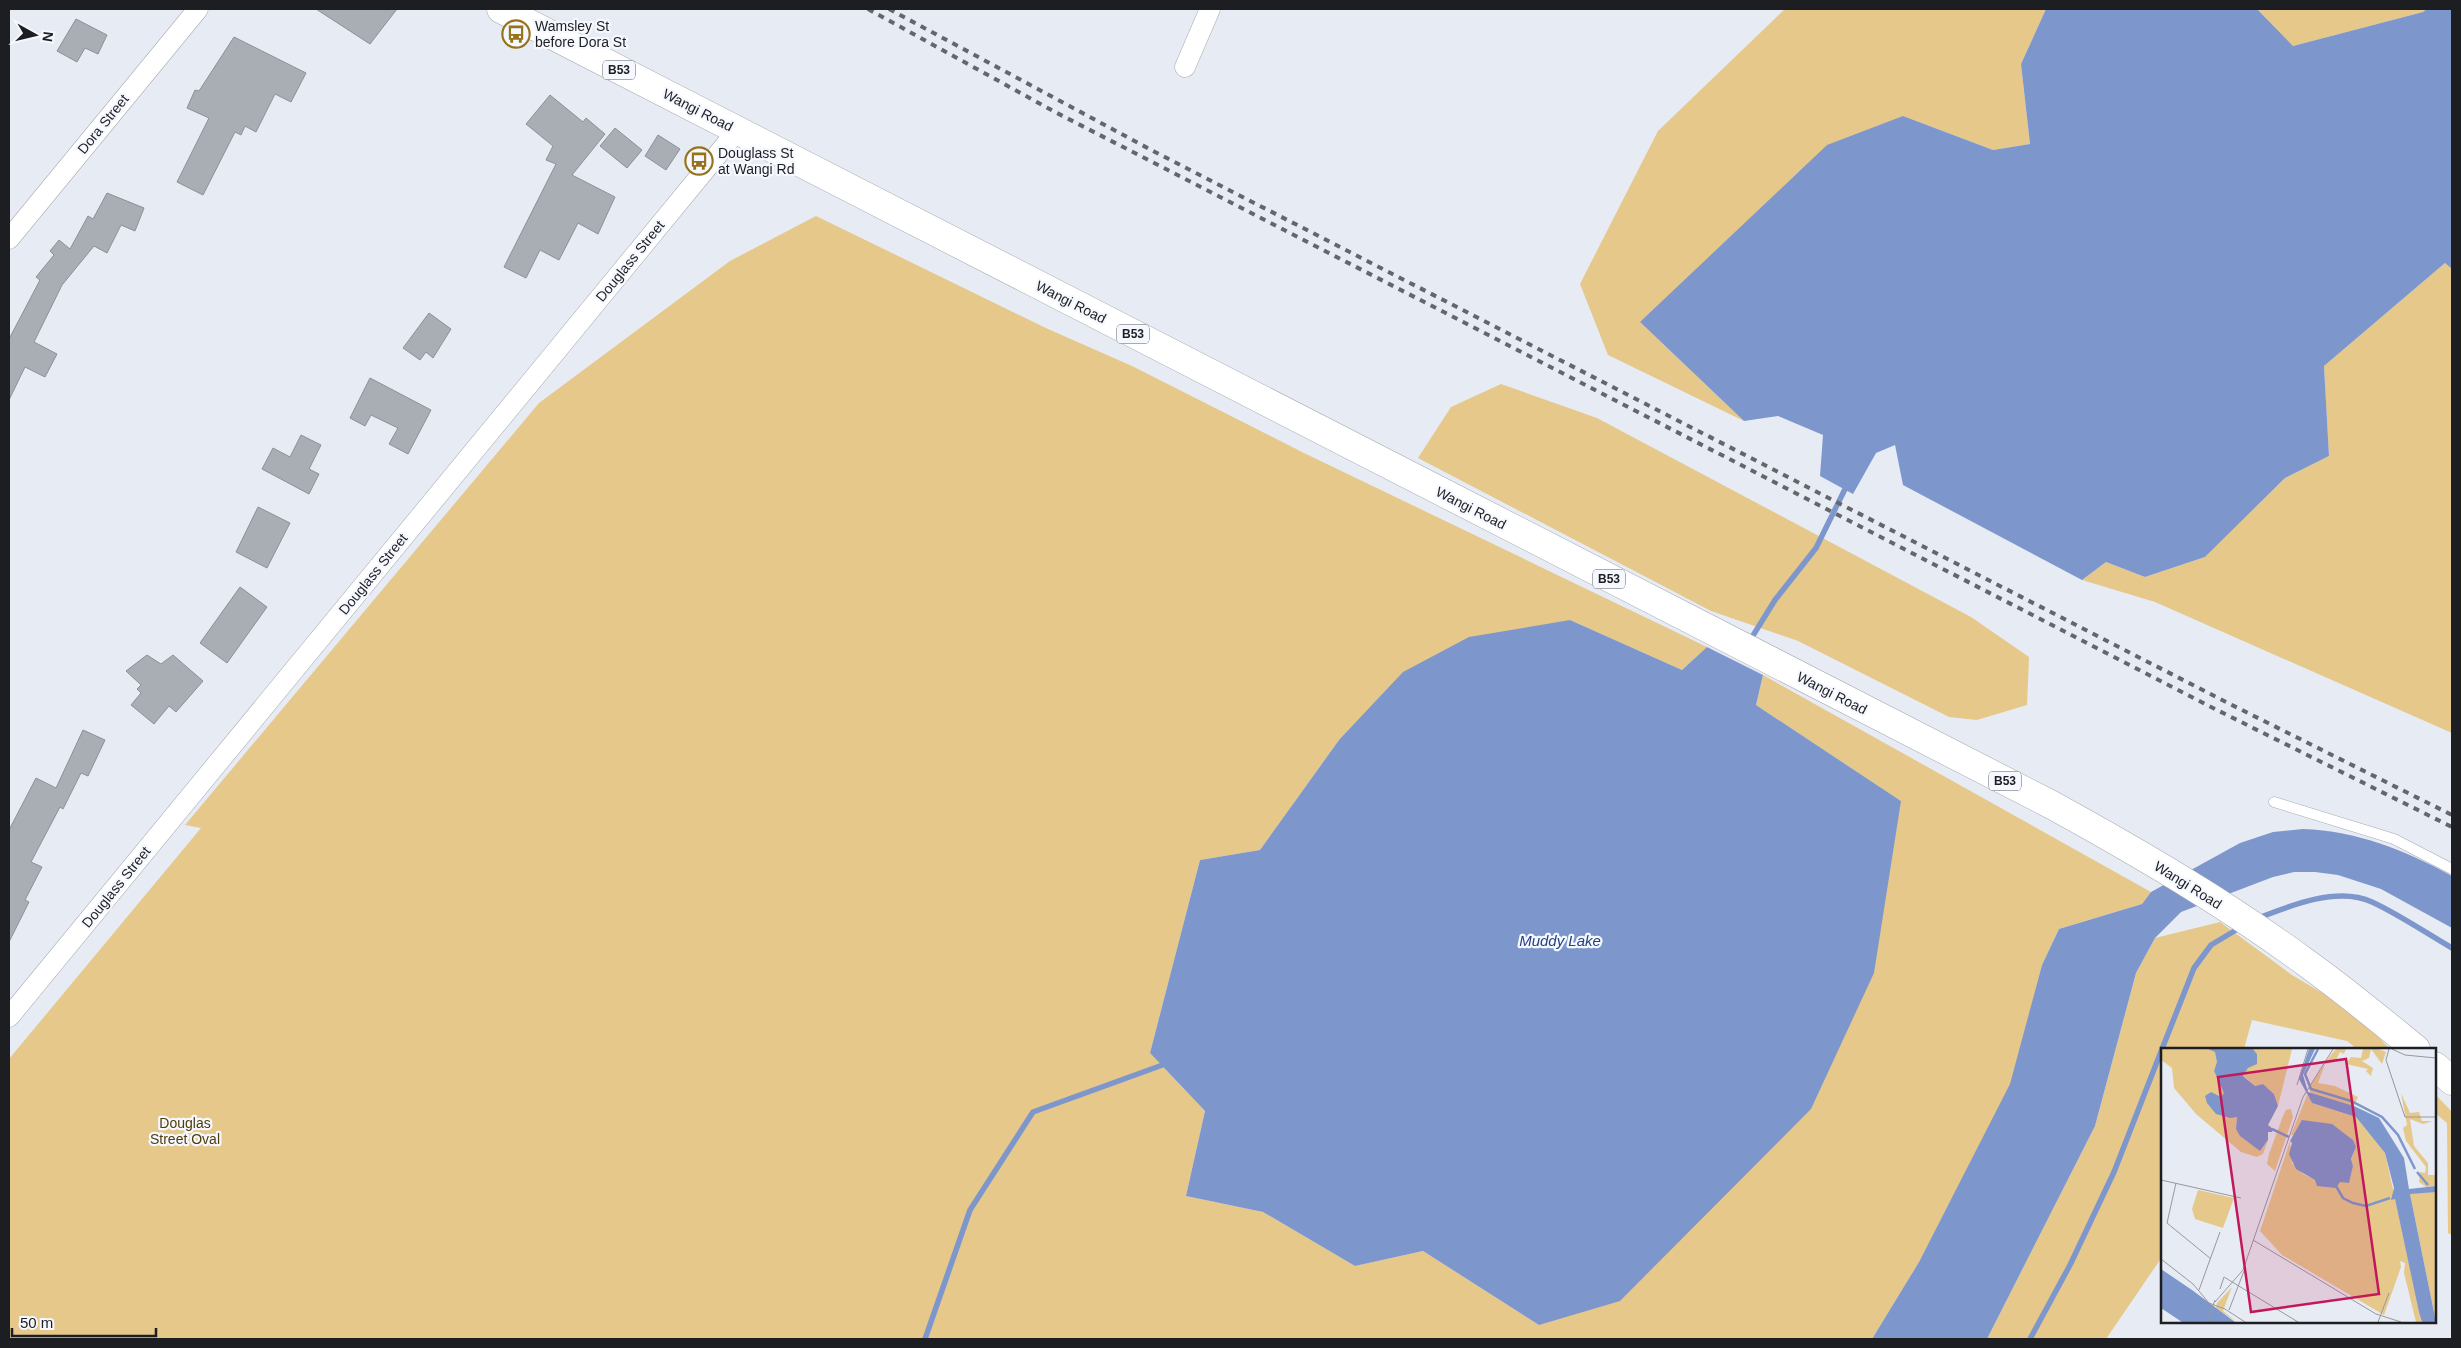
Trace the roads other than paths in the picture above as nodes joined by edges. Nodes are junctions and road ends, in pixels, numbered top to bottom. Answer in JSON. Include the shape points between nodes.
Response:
{"nodes":[{"id":1,"x":198,"y":9,"type":"edge"},
{"id":2,"x":501,"y":9,"type":"edge"},
{"id":3,"x":1210,"y":9,"type":"edge"},
{"id":4,"x":1185,"y":67,"type":"dead end"},
{"id":5,"x":737,"y":131,"type":"junction"},
{"id":6,"x":9,"y":239,"type":"edge"},
{"id":7,"x":2274,"y":802,"type":"dead end"},
{"id":8,"x":2452,"y":869,"type":"edge"},
{"id":9,"x":9,"y":1017,"type":"edge"},
{"id":10,"x":2415,"y":1048,"type":"edge"},
{"id":11,"x":2436,"y":1067,"type":"edge"},
{"id":12,"x":2452,"y":1082,"type":"edge"}],
"edges":[{"from":1,"to":6,"type":"street","name":"Dora Street"},
{"from":2,"to":5,"type":"main road","name":"Wangi Road","number":"B53"},
{"from":3,"to":4,"type":"street"},
{"from":5,"to":9,"type":"street","name":"Douglass Street"},
{"from":5,"to":10,"type":"main road","name":"Wangi Road","number":"B53","via":[[2052,805],[2140,854],[2257,928]]},
{"from":7,"to":8,"type":"lane","via":[[2394,839]]},
{"from":11,"to":12,"type":"main road"}]}
